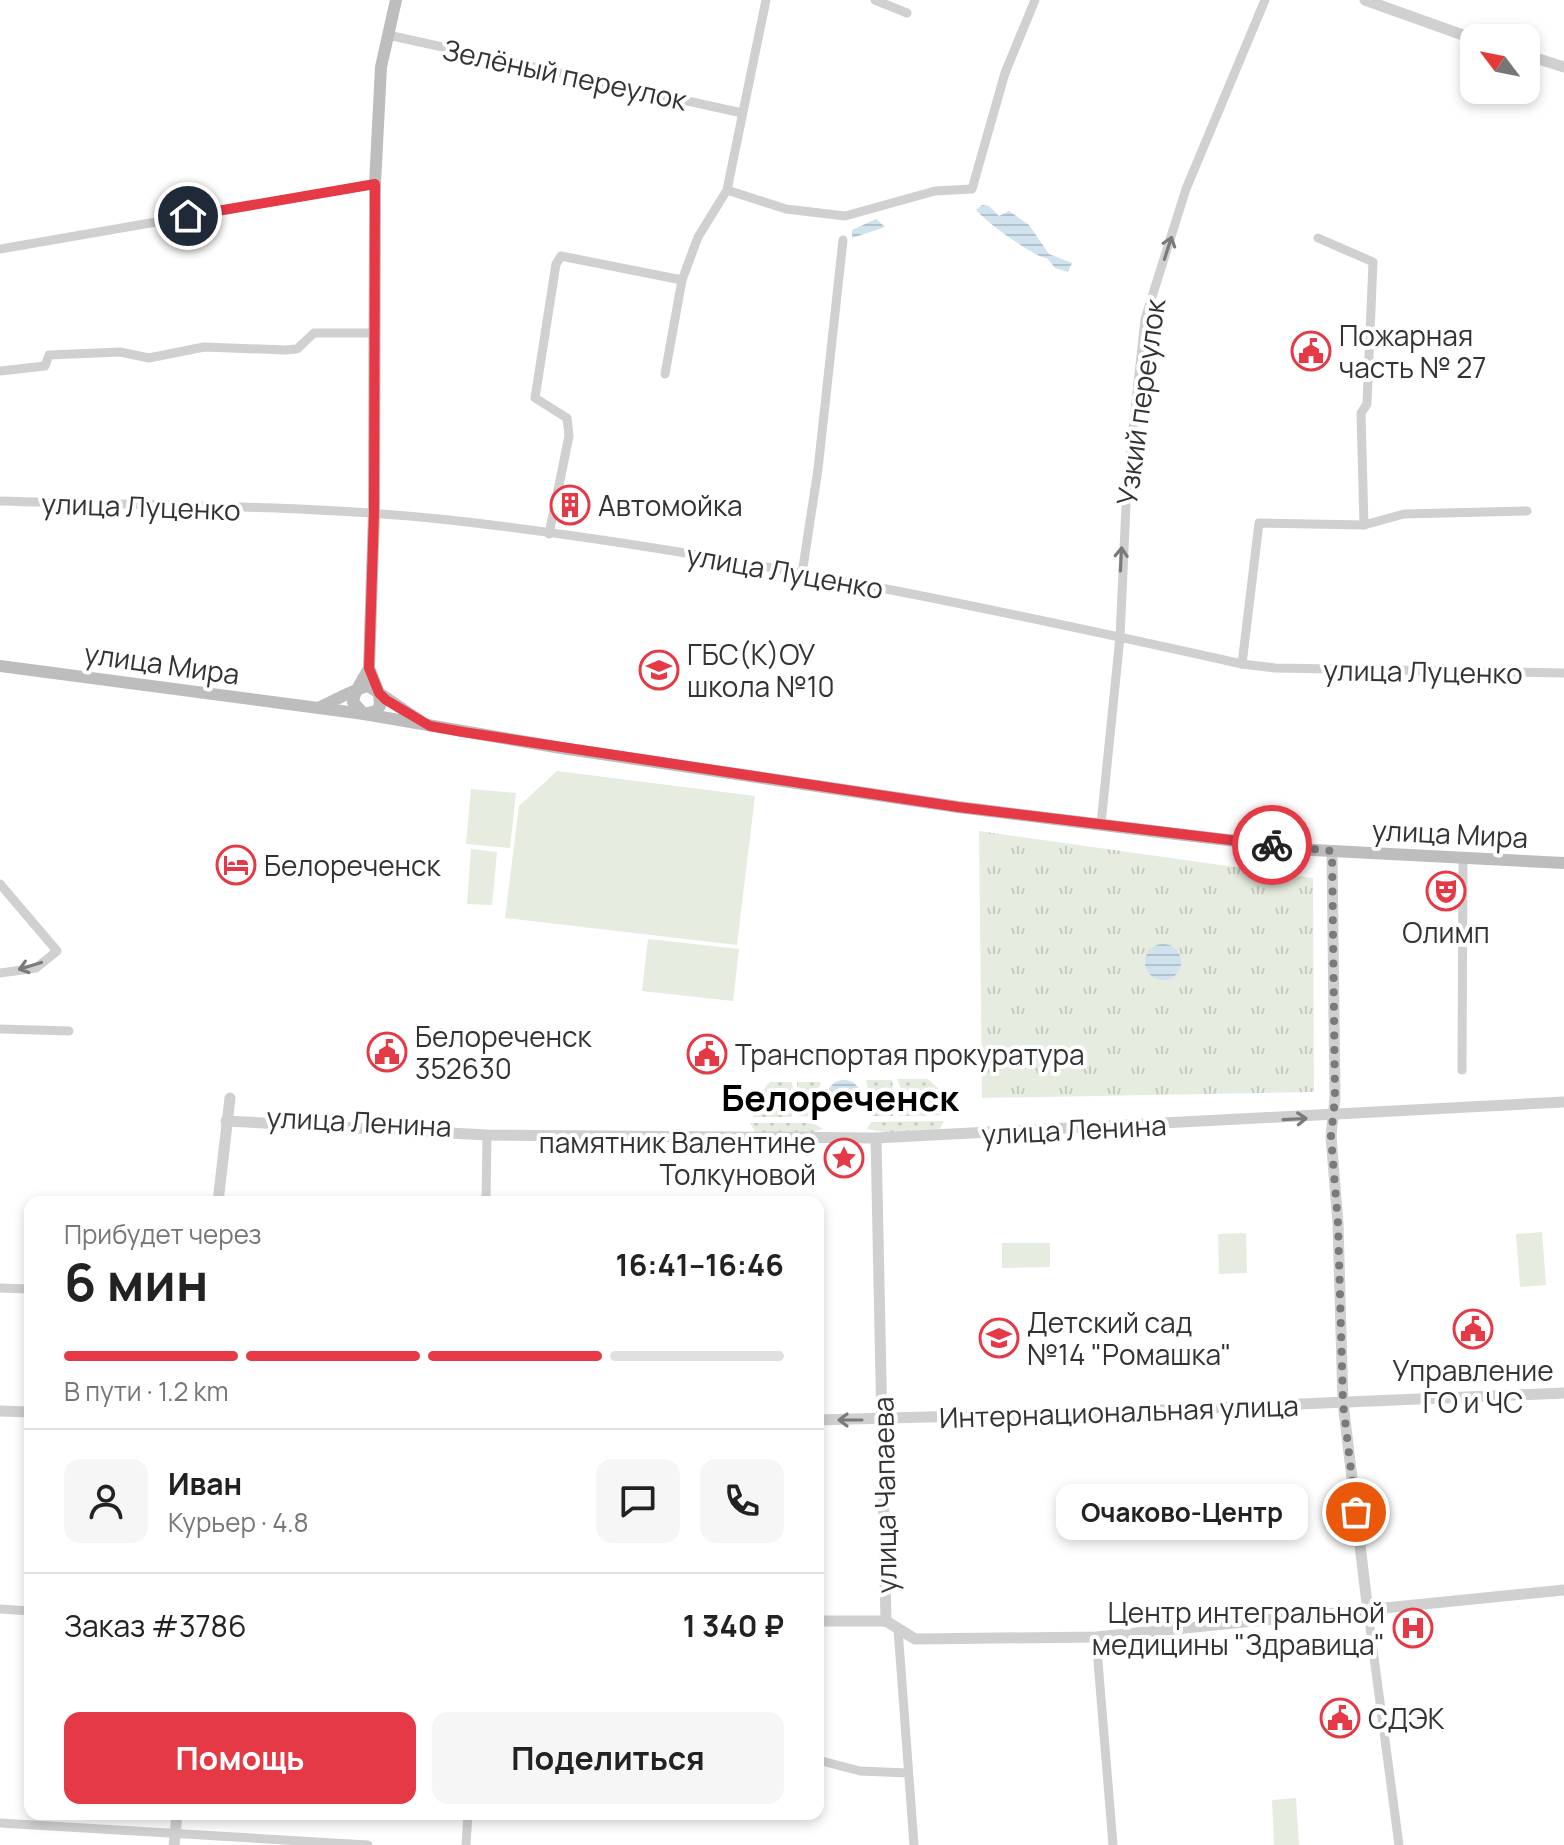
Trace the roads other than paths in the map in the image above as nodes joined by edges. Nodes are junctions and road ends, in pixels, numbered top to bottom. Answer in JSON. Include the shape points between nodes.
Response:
{"nodes":[{"id":1,"x":396,"y":0,"type":"edge"},
{"id":2,"x":766,"y":0,"type":"edge"},
{"id":3,"x":875,"y":0,"type":"edge"},
{"id":4,"x":1035,"y":0,"type":"edge"},
{"id":5,"x":1265,"y":0,"type":"edge"},
{"id":6,"x":1365,"y":0,"type":"edge"},
{"id":7,"x":907,"y":13,"type":"dead end"},
{"id":8,"x":1460,"y":34,"type":"edge"},
{"id":9,"x":388,"y":35,"type":"junction"},
{"id":10,"x":1540,"y":59,"type":"edge"},
{"id":11,"x":1564,"y":67,"type":"edge"},
{"id":12,"x":742,"y":113,"type":"junction"},
{"id":13,"x":375,"y":184,"type":"junction"},
{"id":14,"x":727,"y":190,"type":"junction"},
{"id":15,"x":1318,"y":238,"type":"dead end"},
{"id":16,"x":843,"y":240,"type":"dead end"},
{"id":17,"x":0,"y":249,"type":"edge"},
{"id":18,"x":682,"y":280,"type":"junction"},
{"id":19,"x":374,"y":333,"type":"junction"},
{"id":20,"x":0,"y":371,"type":"edge"},
{"id":21,"x":665,"y":374,"type":"dead end"},
{"id":22,"x":0,"y":501,"type":"edge"},
{"id":23,"x":1527,"y":511,"type":"dead end"},
{"id":24,"x":374,"y":513,"type":"junction"},
{"id":25,"x":1364,"y":525,"type":"junction"},
{"id":26,"x":549,"y":534,"type":"junction"},
{"id":27,"x":802,"y":574,"type":"junction"},
{"id":28,"x":1120,"y":637,"type":"junction"},
{"id":29,"x":1242,"y":664,"type":"junction"},
{"id":30,"x":0,"y":666,"type":"edge"},
{"id":31,"x":369,"y":668,"type":"junction"},
{"id":32,"x":1564,"y":673,"type":"edge"},
{"id":33,"x":356,"y":692,"type":"junction"},
{"id":34,"x":379,"y":693,"type":"junction"},
{"id":35,"x":318,"y":708,"type":"junction"},
{"id":36,"x":364,"y":714,"type":"junction"},
{"id":37,"x":430,"y":726,"type":"junction"},
{"id":38,"x":1101,"y":824,"type":"junction"},
{"id":39,"x":1332,"y":851,"type":"junction"},
{"id":40,"x":1463,"y":859,"type":"junction"},
{"id":41,"x":1564,"y":863,"type":"edge"},
{"id":42,"x":0,"y":884,"type":"edge"},
{"id":43,"x":0,"y":973,"type":"edge"},
{"id":44,"x":0,"y":1029,"type":"edge"},
{"id":45,"x":69,"y":1031,"type":"dead end"},
{"id":46,"x":1462,"y":1070,"type":"dead end"},
{"id":47,"x":230,"y":1098,"type":"dead end"},
{"id":48,"x":1564,"y":1102,"type":"edge"},
{"id":49,"x":227,"y":1117,"type":"junction"},
{"id":50,"x":1334,"y":1117,"type":"junction"},
{"id":51,"x":487,"y":1135,"type":"junction"},
{"id":52,"x":876,"y":1138,"type":"junction"},
{"id":53,"x":219,"y":1196,"type":"edge"},
{"id":54,"x":486,"y":1196,"type":"edge"},
{"id":55,"x":0,"y":1288,"type":"edge"},
{"id":56,"x":24,"y":1289,"type":"edge"},
{"id":57,"x":1564,"y":1393,"type":"edge"},
{"id":58,"x":1343,"y":1403,"type":"junction"},
{"id":59,"x":0,"y":1411,"type":"edge"},
{"id":60,"x":24,"y":1412,"type":"edge"},
{"id":61,"x":882,"y":1419,"type":"junction"},
{"id":62,"x":824,"y":1420,"type":"edge"},
{"id":63,"x":1564,"y":1590,"type":"edge"},
{"id":64,"x":0,"y":1609,"type":"edge"},
{"id":65,"x":24,"y":1611,"type":"edge"},
{"id":66,"x":1368,"y":1612,"type":"junction"},
{"id":67,"x":824,"y":1621,"type":"edge"},
{"id":68,"x":886,"y":1621,"type":"junction"},
{"id":69,"x":898,"y":1629,"type":"junction"},
{"id":70,"x":1096,"y":1637,"type":"junction"},
{"id":71,"x":824,"y":1762,"type":"edge"},
{"id":72,"x":908,"y":1773,"type":"junction"},
{"id":73,"x":177,"y":1820,"type":"edge"},
{"id":74,"x":468,"y":1820,"type":"edge"},
{"id":75,"x":0,"y":1823,"type":"edge"},
{"id":76,"x":175,"y":1840,"type":"edge"},
{"id":77,"x":368,"y":1845,"type":"edge"},
{"id":78,"x":466,"y":1845,"type":"edge"},
{"id":79,"x":914,"y":1845,"type":"edge"},
{"id":80,"x":1113,"y":1845,"type":"edge"},
{"id":81,"x":1399,"y":1845,"type":"edge"}],
"edges":[{"from":1,"to":9,"type":"main road"},
{"from":2,"to":12,"type":"street"},
{"from":3,"to":7,"type":"street"},
{"from":4,"to":14,"type":"street","via":[[1005,73],[972,189],[935,191],[845,220]]},
{"from":28,"to":5,"type":"street","name":"Узкий переулок","one_way":true,"via":[[1127,484],[1145,319],[1186,189]]},
{"from":6,"to":8,"type":"street"},
{"from":9,"to":12,"type":"street","name":"Зелёный переулок"},
{"from":9,"to":13,"type":"main road","via":[[381,67]]},
{"from":10,"to":11,"type":"street"},
{"from":12,"to":14,"type":"street"},
{"from":13,"to":17,"type":"street"},
{"from":13,"to":19,"type":"main road"},
{"from":14,"to":18,"type":"street","via":[[698,237]]},
{"from":15,"to":25,"type":"street","via":[[1373,262],[1367,404],[1361,413]]},
{"from":16,"to":27,"type":"street"},
{"from":18,"to":21,"type":"street"},
{"from":18,"to":26,"type":"street","via":[[561,256],[556,264],[535,398],[567,418],[569,436]]},
{"from":19,"to":20,"type":"street","via":[[314,333],[297,349],[285,350],[204,347],[149,358],[76,352],[49,355],[45,366]]},
{"from":19,"to":24,"type":"main road"},
{"from":22,"to":24,"type":"street","name":"улица Луценко"},
{"from":23,"to":25,"type":"street","via":[[1404,514]]},
{"from":24,"to":26,"type":"street","name":"улица Луценко"},
{"from":24,"to":31,"type":"main road"},
{"from":25,"to":29,"type":"street","via":[[1259,523]]},
{"from":26,"to":27,"type":"street","name":"улица Луценко"},
{"from":27,"to":28,"type":"street","name":"улица Луценко"},
{"from":28,"to":29,"type":"street","name":"улица Луценко"},
{"from":28,"to":38,"type":"street","name":"Узкий переулок"},
{"from":29,"to":32,"type":"street","name":"улица Луценко"},
{"from":30,"to":35,"type":"main road","name":"улица Мира"},
{"from":31,"to":33,"type":"main road"},
{"from":31,"to":34,"type":"main road"},
{"from":33,"to":34,"type":"main road","via":[[368,686]]},
{"from":33,"to":35,"type":"main road"},
{"from":33,"to":36,"type":"main road","via":[[353,702]]},
{"from":34,"to":36,"type":"main road","via":[[380,706]]},
{"from":34,"to":37,"type":"main road","name":"улица Мира"},
{"from":35,"to":36,"type":"main road","name":"улица Мира"},
{"from":36,"to":37,"type":"main road","name":"улица Мира"},
{"from":37,"to":38,"type":"main road","name":"улица Мира"},
{"from":38,"to":39,"type":"main road","name":"улица Мира"},
{"from":39,"to":40,"type":"main road","name":"улица Мира"},
{"from":39,"to":50,"type":"street"},
{"from":40,"to":41,"type":"main road","name":"улица Мира"},
{"from":40,"to":46,"type":"street"},
{"from":42,"to":43,"type":"street","one_way":true,"via":[[57,951],[36,968]]},
{"from":44,"to":45,"type":"street"},
{"from":47,"to":49,"type":"street"},
{"from":48,"to":50,"type":"street","name":"улица Ленина"},
{"from":49,"to":51,"type":"street","name":"улица Ленина"},
{"from":49,"to":53,"type":"street"},
{"from":52,"to":50,"type":"street","name":"улица Ленина","one_way":true},
{"from":50,"to":58,"type":"street"},
{"from":51,"to":52,"type":"street","name":"улица Ленина"},
{"from":51,"to":54,"type":"street"},
{"from":52,"to":61,"type":"street","name":"улица Чапаева"},
{"from":55,"to":56,"type":"street"},
{"from":57,"to":58,"type":"street","name":"Интернациональная улица"},
{"from":58,"to":61,"type":"street","name":"Интернациональная улица"},
{"from":58,"to":66,"type":"street"},
{"from":59,"to":60,"type":"street"},
{"from":61,"to":62,"type":"street","name":"Интернациональная улица","one_way":true},
{"from":61,"to":68,"type":"street","name":"улица Чапаева"},
{"from":63,"to":66,"type":"street"},
{"from":64,"to":65,"type":"street"},
{"from":66,"to":70,"type":"street"},
{"from":66,"to":81,"type":"street"},
{"from":67,"to":68,"type":"street"},
{"from":68,"to":69,"type":"street","name":"улица Чапаева"},
{"from":69,"to":70,"type":"street","via":[[915,1639]]},
{"from":69,"to":72,"type":"street","name":"улица Чапаева"},
{"from":70,"to":80,"type":"street"},
{"from":71,"to":72,"type":"street","via":[[860,1771]]},
{"from":72,"to":79,"type":"street","name":"улица Чапаева"},
{"from":73,"to":76,"type":"street"},
{"from":74,"to":78,"type":"street"},
{"from":75,"to":76,"type":"street"},
{"from":76,"to":77,"type":"street"}]}
